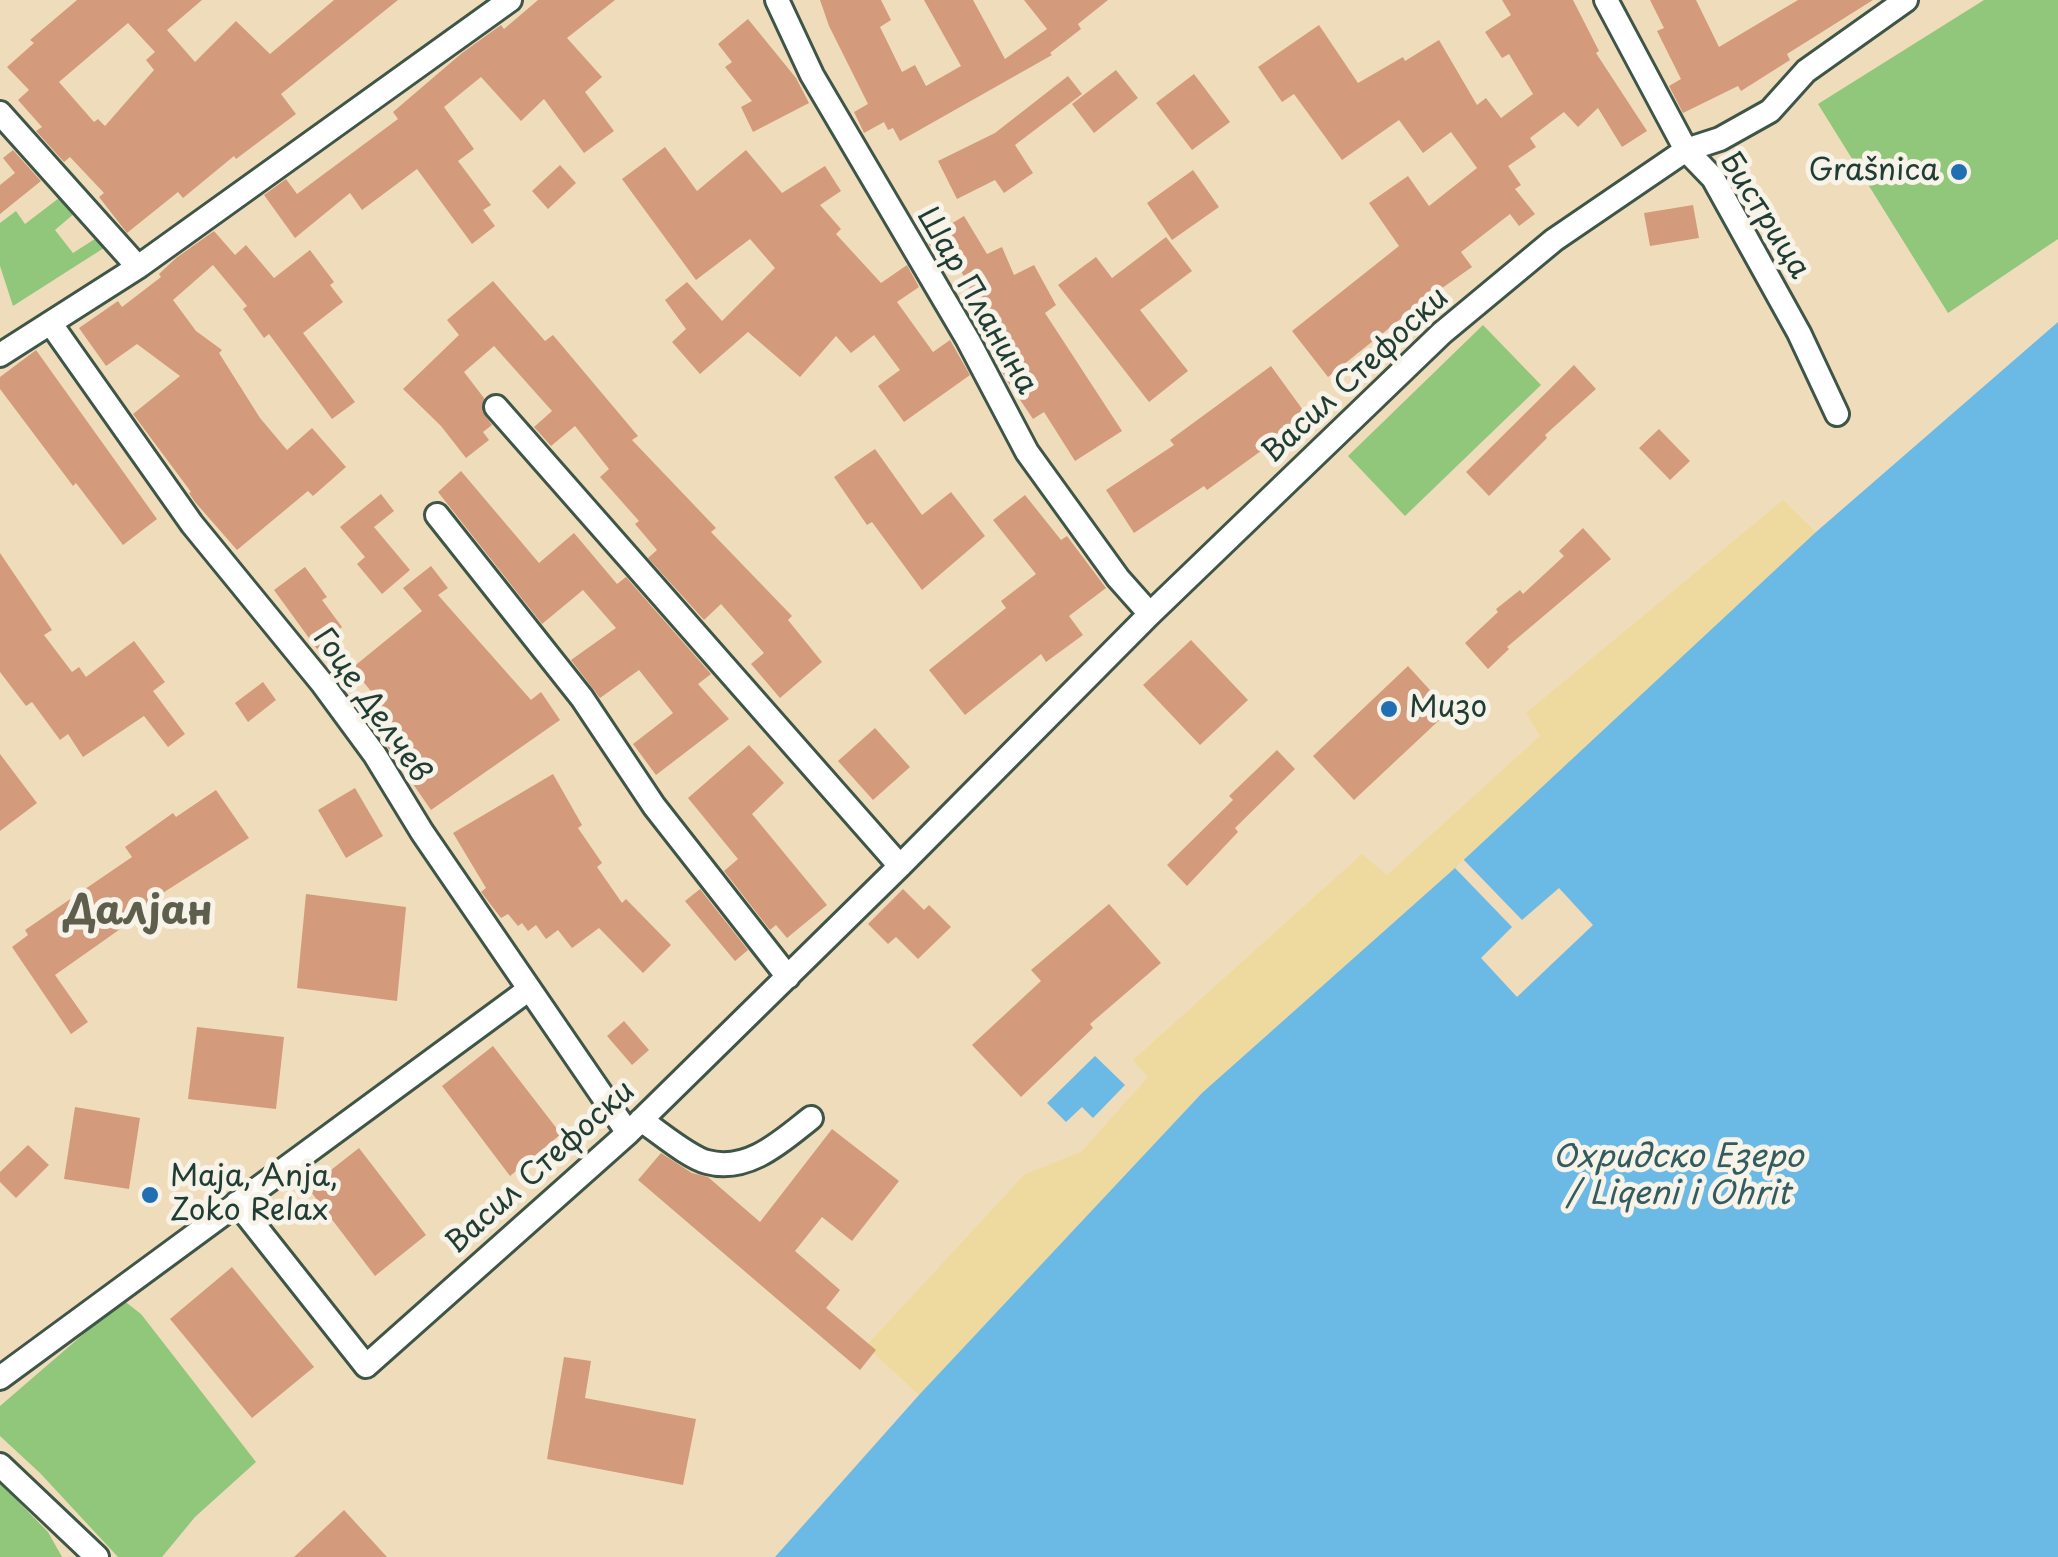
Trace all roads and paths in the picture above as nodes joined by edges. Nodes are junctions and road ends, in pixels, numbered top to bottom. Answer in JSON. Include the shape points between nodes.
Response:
{"nodes":[{"id":1,"x":510,"y":0,"type":"edge"},
{"id":2,"x":777,"y":0,"type":"edge"},
{"id":3,"x":1606,"y":0,"type":"edge"},
{"id":4,"x":1906,"y":0,"type":"edge"},
{"id":5,"x":0,"y":112,"type":"edge"},
{"id":6,"x":1686,"y":150,"type":"junction"},
{"id":7,"x":138,"y":268,"type":"junction"},
{"id":8,"x":51,"y":324,"type":"junction"},
{"id":9,"x":0,"y":356,"type":"edge"},
{"id":10,"x":496,"y":406,"type":"dead end"},
{"id":11,"x":1837,"y":414,"type":"dead end"},
{"id":12,"x":436,"y":515,"type":"dead end"},
{"id":13,"x":1150,"y":614,"type":"junction"},
{"id":14,"x":900,"y":866,"type":"junction"},
{"id":15,"x":788,"y":977,"type":"junction"},
{"id":16,"x":528,"y":990,"type":"junction"},
{"id":17,"x":811,"y":1118,"type":"dead end"},
{"id":18,"x":634,"y":1126,"type":"junction"},
{"id":19,"x":237,"y":1203,"type":"junction"},
{"id":20,"x":0,"y":1378,"type":"edge"},
{"id":21,"x":0,"y":1465,"type":"edge"},
{"id":22,"x":92,"y":1554,"type":"edge"}],
"edges":[{"from":1,"to":7,"type":"street"},
{"from":2,"to":13,"type":"street","name":"Шар Планина","via":[[812,75],[1026,452]]},
{"from":3,"to":6,"type":"street","name":"Бистрица"},
{"from":4,"to":6,"type":"street","name":"Васил Стефоски","via":[[1806,71],[1770,110]]},
{"from":5,"to":7,"type":"street"},
{"from":6,"to":11,"type":"street","name":"Бистрица","via":[[1713,178]]},
{"from":6,"to":13,"type":"street","name":"Васил Стефоски","via":[[1554,240],[1442,333]]},
{"from":7,"to":8,"type":"street"},
{"from":8,"to":9,"type":"street"},
{"from":8,"to":16,"type":"street","name":"Гоце Делчев","via":[[192,524],[375,755]]},
{"from":10,"to":14,"type":"street"},
{"from":12,"to":15,"type":"street","via":[[582,698],[654,806]]},
{"from":13,"to":14,"type":"street","name":"Васил Стефоски"},
{"from":14,"to":15,"type":"street","name":"Васил Стефоски"},
{"from":15,"to":18,"type":"street","name":"Васил Стефоски"},
{"from":16,"to":18,"type":"street","name":"Гоце Делчев"},
{"from":16,"to":19,"type":"street"},
{"from":17,"to":18,"type":"street","via":[[742,1163],[706,1162]]},
{"from":18,"to":19,"type":"street","name":"Васил Стефоски","via":[[366,1366]]},
{"from":19,"to":20,"type":"street"},
{"from":21,"to":22,"type":"street"}]}
